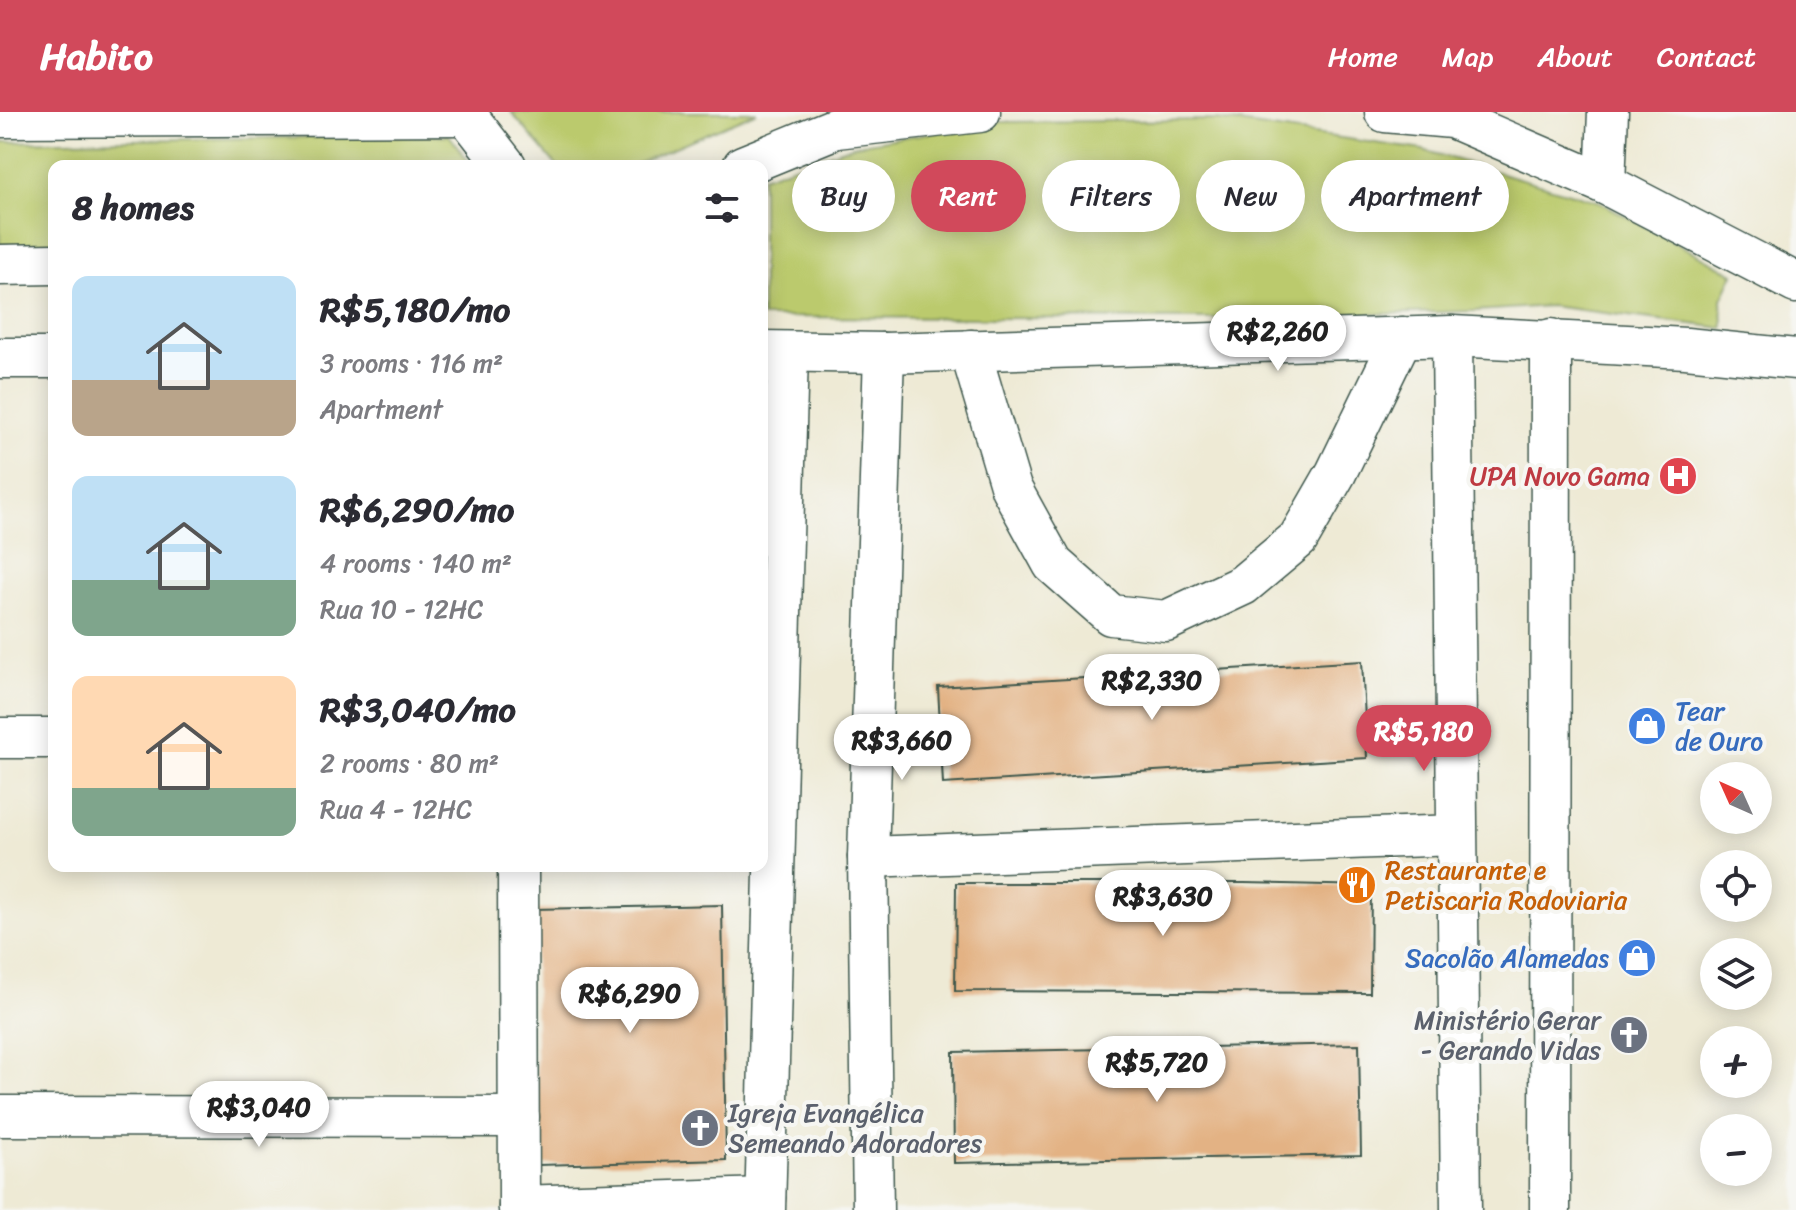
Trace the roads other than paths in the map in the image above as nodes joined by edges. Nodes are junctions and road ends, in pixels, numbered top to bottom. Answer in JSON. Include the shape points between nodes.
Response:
{"nodes":[{"id":1,"x":980,"y":112,"type":"edge"},
{"id":2,"x":1385,"y":112,"type":"edge"},
{"id":3,"x":1608,"y":112,"type":"edge"},
{"id":4,"x":465,"y":113,"type":"edge"},
{"id":5,"x":1452,"y":115,"type":"edge"},
{"id":6,"x":0,"y":117,"type":"edge"},
{"id":7,"x":836,"y":120,"type":"edge"},
{"id":8,"x":501,"y":160,"type":"edge"},
{"id":9,"x":755,"y":160,"type":"edge"},
{"id":10,"x":1605,"y":184,"type":"junction"},
{"id":11,"x":48,"y":264,"type":"edge"},
{"id":12,"x":0,"y":265,"type":"edge"},
{"id":13,"x":1796,"y":283,"type":"edge"},
{"id":14,"x":1452,"y":336,"type":"junction"},
{"id":15,"x":1402,"y":337,"type":"junction"},
{"id":16,"x":1551,"y":339,"type":"junction"},
{"id":17,"x":970,"y":350,"type":"junction"},
{"id":18,"x":775,"y":352,"type":"edge"},
{"id":19,"x":884,"y":353,"type":"junction"},
{"id":20,"x":0,"y":358,"type":"edge"},
{"id":21,"x":48,"y":358,"type":"edge"},
{"id":22,"x":1796,"y":359,"type":"edge"},
{"id":23,"x":0,"y":738,"type":"edge"},
{"id":24,"x":48,"y":738,"type":"edge"},
{"id":25,"x":1456,"y":835,"type":"junction"},
{"id":26,"x":868,"y":857,"type":"junction"},
{"id":27,"x":518,"y":872,"type":"edge"},
{"id":28,"x":0,"y":1116,"type":"edge"},
{"id":29,"x":519,"y":1117,"type":"junction"},
{"id":30,"x":765,"y":1204,"type":"edge"},
{"id":31,"x":519,"y":1208,"type":"edge"},
{"id":32,"x":873,"y":1210,"type":"edge"},
{"id":33,"x":1461,"y":1210,"type":"edge"},
{"id":34,"x":1550,"y":1210,"type":"edge"}],
"edges":[{"from":1,"to":7,"type":"street"},
{"from":2,"to":5,"type":"street"},
{"from":3,"to":10,"type":"street"},
{"from":4,"to":6,"type":"street"},
{"from":4,"to":8,"type":"street"},
{"from":5,"to":10,"type":"street"},
{"from":7,"to":9,"type":"street"},
{"from":10,"to":13,"type":"street"},
{"from":11,"to":12,"type":"street"},
{"from":14,"to":15,"type":"street"},
{"from":14,"to":16,"type":"street"},
{"from":14,"to":25,"type":"street"},
{"from":15,"to":17,"type":"street"},
{"from":15,"to":17,"type":"street","via":[[1298,539],[1243,585],[1166,621],[1111,615],[1053,564],[1011,488]]},
{"from":16,"to":22,"type":"street"},
{"from":16,"to":34,"type":"street"},
{"from":17,"to":19,"type":"street"},
{"from":18,"to":19,"type":"street"},
{"from":18,"to":30,"type":"street"},
{"from":19,"to":26,"type":"street"},
{"from":20,"to":21,"type":"street"},
{"from":23,"to":24,"type":"street"},
{"from":25,"to":26,"type":"street"},
{"from":25,"to":33,"type":"street"},
{"from":26,"to":32,"type":"street"},
{"from":27,"to":29,"type":"street"},
{"from":28,"to":29,"type":"street"},
{"from":29,"to":31,"type":"street"},
{"from":30,"to":31,"type":"street"}]}
